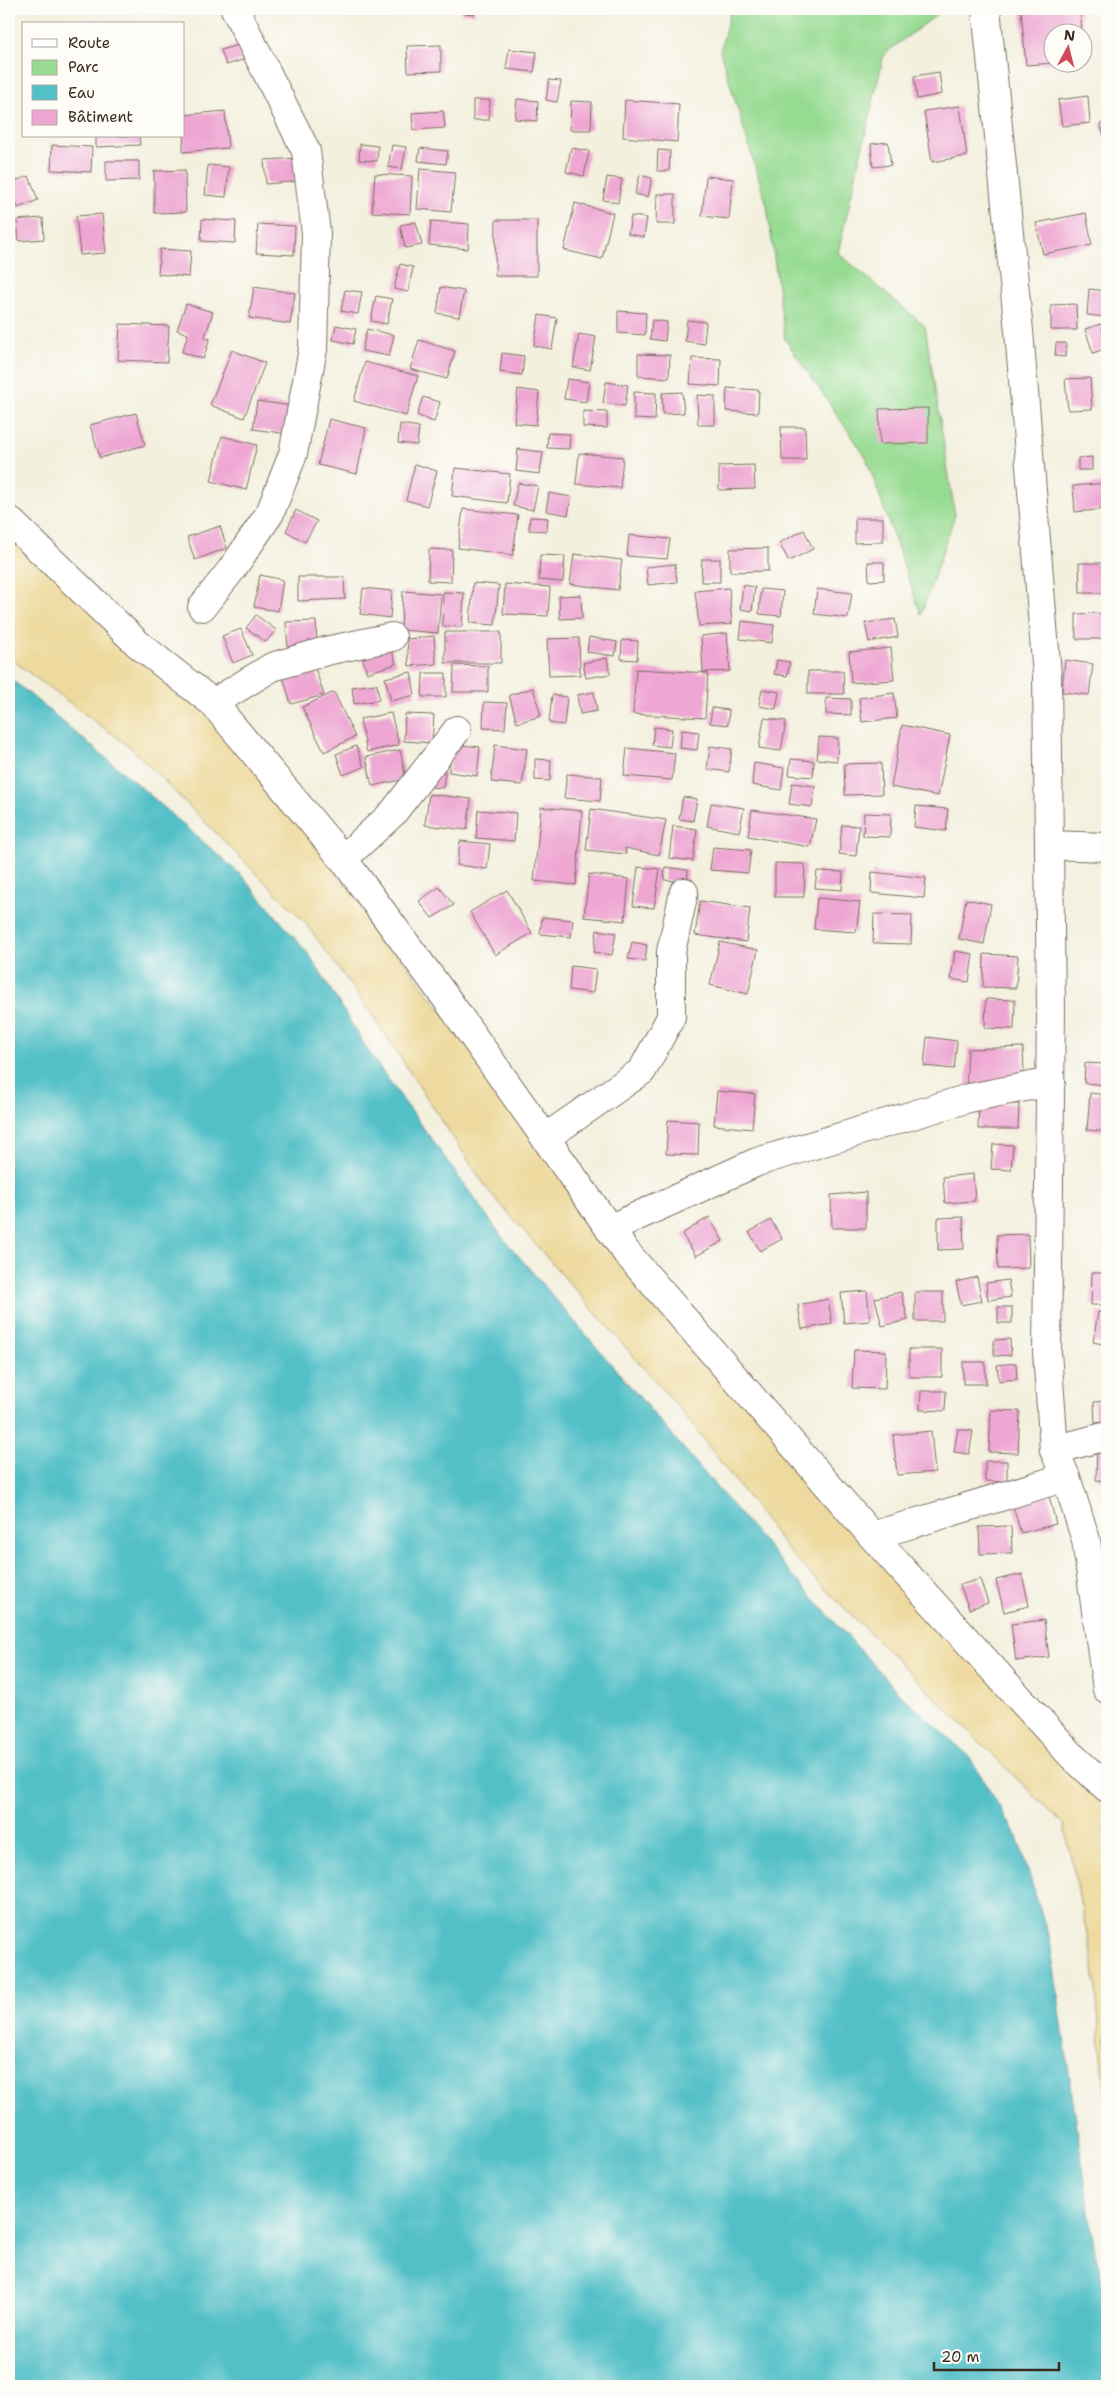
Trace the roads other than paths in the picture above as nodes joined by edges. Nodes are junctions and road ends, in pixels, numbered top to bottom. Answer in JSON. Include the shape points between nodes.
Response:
{"nodes":[{"id":1,"x":234,"y":9,"type":"edge"},
{"id":2,"x":986,"y":9,"type":"edge"},
{"id":3,"x":9,"y":520,"type":"edge"},
{"id":4,"x":202,"y":607,"type":"dead end"},
{"id":5,"x":392,"y":637,"type":"dead end"},
{"id":6,"x":213,"y":703,"type":"junction"},
{"id":7,"x":457,"y":730,"type":"dead end"},
{"id":8,"x":1049,"y":845,"type":"junction"},
{"id":9,"x":1107,"y":847,"type":"edge"},
{"id":10,"x":343,"y":859,"type":"junction"},
{"id":11,"x":684,"y":892,"type":"dead end"},
{"id":12,"x":1051,"y":1082,"type":"junction"},
{"id":13,"x":545,"y":1138,"type":"junction"},
{"id":14,"x":609,"y":1229,"type":"junction"},
{"id":15,"x":1107,"y":1436,"type":"edge"},
{"id":16,"x":1054,"y":1450,"type":"junction"},
{"id":17,"x":1066,"y":1477,"type":"junction"},
{"id":18,"x":872,"y":1536,"type":"junction"},
{"id":19,"x":1107,"y":1689,"type":"edge"},
{"id":20,"x":1107,"y":1788,"type":"edge"}],
"edges":[{"from":1,"to":4,"type":"street","via":[[306,151],[316,233],[313,349],[293,454],[270,513]]},
{"from":2,"to":8,"type":"street","via":[[1019,331],[1047,676]]},
{"from":3,"to":6,"type":"street","via":[[138,644]]},
{"from":5,"to":6,"type":"street","via":[[272,667]]},
{"from":6,"to":10,"type":"street"},
{"from":7,"to":10,"type":"street","via":[[392,814]]},
{"from":8,"to":9,"type":"street"},
{"from":8,"to":12,"type":"street"},
{"from":10,"to":13,"type":"street"},
{"from":11,"to":13,"type":"street","via":[[671,952],[671,1017],[642,1072]]},
{"from":12,"to":14,"type":"street","via":[[969,1098],[757,1162]]},
{"from":12,"to":16,"type":"street","via":[[1046,1342]]},
{"from":13,"to":14,"type":"street"},
{"from":14,"to":18,"type":"street"},
{"from":15,"to":16,"type":"street"},
{"from":16,"to":17,"type":"street"},
{"from":17,"to":18,"type":"street"},
{"from":17,"to":19,"type":"street","via":[[1086,1540]]},
{"from":18,"to":20,"type":"street","via":[[1072,1756]]}]}
